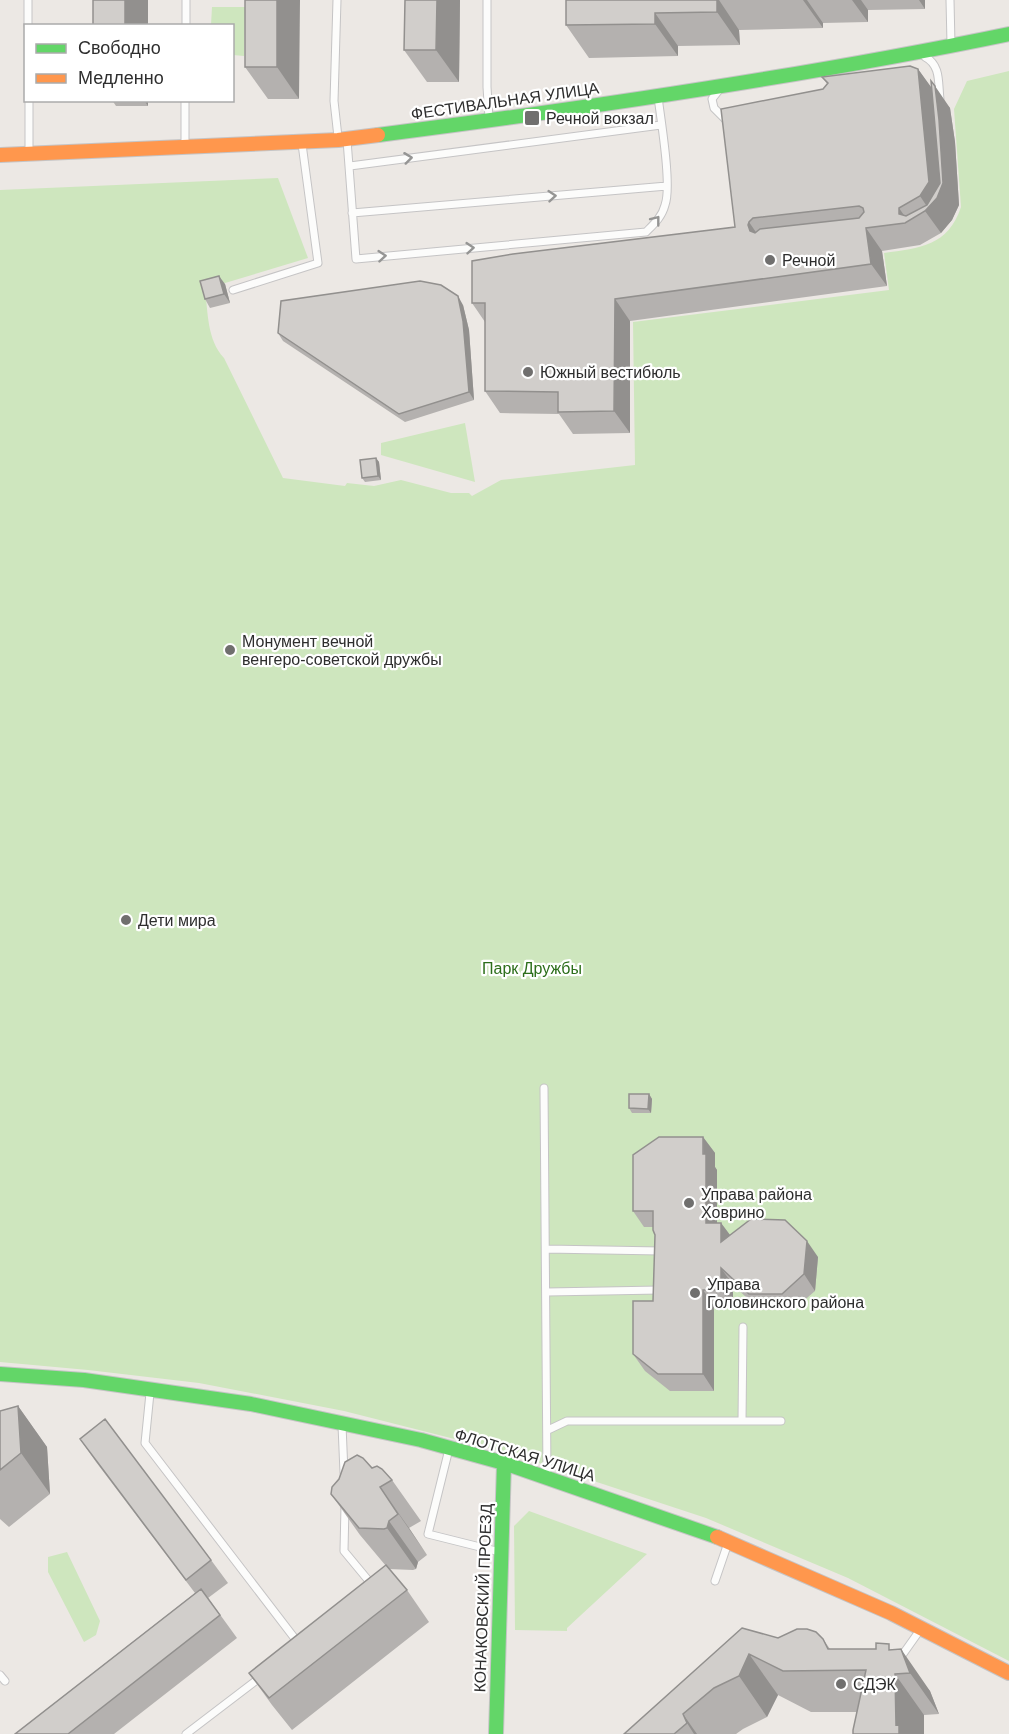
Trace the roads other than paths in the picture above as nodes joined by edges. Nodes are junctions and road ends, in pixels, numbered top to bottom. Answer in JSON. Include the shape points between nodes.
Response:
{"nodes":[{"id":1,"x":28,"y":0,"type":"edge"},
{"id":2,"x":186,"y":0,"type":"edge"},
{"id":3,"x":337,"y":0,"type":"edge"},
{"id":4,"x":487,"y":0,"type":"edge"},
{"id":5,"x":950,"y":0,"type":"edge"},
{"id":6,"x":28,"y":24,"type":"edge"},
{"id":7,"x":186,"y":24,"type":"edge"},
{"id":8,"x":1009,"y":34,"type":"edge"},
{"id":9,"x":951,"y":46,"type":"junction"},
{"id":10,"x":917,"y":53,"type":"junction"},
{"id":11,"x":728,"y":84,"type":"junction"},
{"id":12,"x":658,"y":95,"type":"junction"},
{"id":13,"x":29,"y":102,"type":"edge"},
{"id":14,"x":185,"y":102,"type":"edge"},
{"id":15,"x":941,"y":112,"type":"edge"},
{"id":16,"x":735,"y":118,"type":"edge"},
{"id":17,"x":489,"y":121,"type":"junction"},
{"id":18,"x":661,"y":125,"type":"junction"},
{"id":19,"x":343,"y":139,"type":"junction"},
{"id":20,"x":302,"y":142,"type":"junction"},
{"id":21,"x":185,"y":148,"type":"junction"},
{"id":22,"x":0,"y":154,"type":"edge"},
{"id":23,"x":29,"y":154,"type":"junction"},
{"id":24,"x":350,"y":166,"type":"junction"},
{"id":25,"x":667,"y":186,"type":"junction"},
{"id":26,"x":351,"y":213,"type":"junction"},
{"id":27,"x":233,"y":290,"type":"dead end"},
{"id":28,"x":544,"y":1088,"type":"dead end"},
{"id":29,"x":546,"y":1249,"type":"junction"},
{"id":30,"x":660,"y":1262,"type":"edge"},
{"id":31,"x":660,"y":1282,"type":"edge"},
{"id":32,"x":547,"y":1292,"type":"junction"},
{"id":33,"x":742,"y":1327,"type":"dead end"},
{"id":34,"x":0,"y":1374,"type":"edge"},
{"id":35,"x":150,"y":1388,"type":"junction"},
{"id":36,"x":742,"y":1420,"type":"junction"},
{"id":37,"x":781,"y":1421,"type":"dead end"},
{"id":38,"x":342,"y":1422,"type":"junction"},
{"id":39,"x":548,"y":1430,"type":"junction"},
{"id":40,"x":449,"y":1449,"type":"junction"},
{"id":41,"x":504,"y":1463,"type":"junction"},
{"id":42,"x":547,"y":1479,"type":"junction"},
{"id":43,"x":344,"y":1481,"type":"edge"},
{"id":44,"x":345,"y":1503,"type":"edge"},
{"id":45,"x":729,"y":1541,"type":"junction"},
{"id":46,"x":501,"y":1552,"type":"junction"},
{"id":47,"x":715,"y":1581,"type":"dead end"},
{"id":48,"x":366,"y":1596,"type":"edge"},
{"id":49,"x":921,"y":1628,"type":"junction"},
{"id":50,"x":310,"y":1639,"type":"edge"},
{"id":51,"x":301,"y":1646,"type":"junction"},
{"id":52,"x":292,"y":1653,"type":"edge"},
{"id":53,"x":892,"y":1654,"type":"edge"},
{"id":54,"x":266,"y":1673,"type":"edge"},
{"id":55,"x":1009,"y":1673,"type":"edge"},
{"id":56,"x":186,"y":1734,"type":"edge"},
{"id":57,"x":496,"y":1734,"type":"edge"}],
"edges":[{"from":1,"to":6,"type":"lane"},
{"from":2,"to":7,"type":"lane"},
{"from":3,"to":19,"type":"lane","via":[[334,101]]},
{"from":4,"to":17,"type":"lane"},
{"from":5,"to":9,"type":"lane"},
{"from":8,"to":9,"type":"street","name":"ФЕСТИВАЛЬНАЯ УЛИЦА"},
{"from":9,"to":10,"type":"street","name":"ФЕСТИВАЛЬНАЯ УЛИЦА"},
{"from":10,"to":11,"type":"street","name":"ФЕСТИВАЛЬНАЯ УЛИЦА"},
{"from":10,"to":15,"type":"lane","via":[[932,61],[938,74]]},
{"from":11,"to":12,"type":"street","name":"ФЕСТИВАЛЬНАЯ УЛИЦА"},
{"from":11,"to":16,"type":"lane","via":[[712,99],[724,119]]},
{"from":12,"to":17,"type":"street","name":"ФЕСТИВАЛЬНАЯ УЛИЦА"},
{"from":12,"to":18,"type":"lane"},
{"from":13,"to":23,"type":"lane"},
{"from":14,"to":21,"type":"lane"},
{"from":17,"to":19,"type":"street","name":"ФЕСТИВАЛЬНАЯ УЛИЦА"},
{"from":24,"to":18,"type":"lane","one_way":true},
{"from":18,"to":25,"type":"lane"},
{"from":19,"to":20,"type":"street","name":"ФЕСТИВАЛЬНАЯ УЛИЦА"},
{"from":19,"to":24,"type":"lane"},
{"from":20,"to":21,"type":"street","name":"ФЕСТИВАЛЬНАЯ УЛИЦА"},
{"from":20,"to":27,"type":"lane","via":[[318,263]]},
{"from":21,"to":23,"type":"street","name":"ФЕСТИВАЛЬНАЯ УЛИЦА"},
{"from":22,"to":23,"type":"street","name":"ФЕСТИВАЛЬНАЯ УЛИЦА"},
{"from":24,"to":26,"type":"lane"},
{"from":26,"to":25,"type":"lane","one_way":true},
{"from":26,"to":25,"type":"lane","one_way":true,"via":[[356,259],[646,232],[660,218]]},
{"from":28,"to":29,"type":"lane"},
{"from":29,"to":30,"type":"lane","via":[[660,1251]]},
{"from":29,"to":32,"type":"lane"},
{"from":31,"to":32,"type":"lane","via":[[660,1292]]},
{"from":32,"to":39,"type":"lane"},
{"from":33,"to":36,"type":"lane"},
{"from":34,"to":35,"type":"street","name":"ФЛОТСКАЯ УЛИЦА"},
{"from":35,"to":38,"type":"street","name":"ФЛОТСКАЯ УЛИЦА"},
{"from":35,"to":51,"type":"lane","via":[[145,1443]]},
{"from":36,"to":37,"type":"lane"},
{"from":36,"to":39,"type":"lane","via":[[567,1421]]},
{"from":38,"to":40,"type":"street","name":"ФЛОТСКАЯ УЛИЦА"},
{"from":38,"to":43,"type":"lane"},
{"from":39,"to":42,"type":"lane"},
{"from":40,"to":41,"type":"street","name":"ФЛОТСКАЯ УЛИЦА"},
{"from":40,"to":46,"type":"lane","via":[[428,1534]]},
{"from":41,"to":42,"type":"street","name":"ФЛОТСКАЯ УЛИЦА"},
{"from":41,"to":46,"type":"street","name":"КОНАКОВСКИЙ ПРОЕЗД"},
{"from":42,"to":45,"type":"street","name":"ФЛОТСКАЯ УЛИЦА"},
{"from":44,"to":48,"type":"lane","via":[[344,1551],[375,1588]]},
{"from":45,"to":47,"type":"lane"},
{"from":45,"to":49,"type":"street","name":"ФЛОТСКАЯ УЛИЦА"},
{"from":46,"to":57,"type":"street","name":"КОНАКОВСКИЙ ПРОЕЗД"},
{"from":49,"to":53,"type":"lane","via":[[903,1654]]},
{"from":49,"to":55,"type":"street","name":"ФЛОТСКАЯ УЛИЦА"},
{"from":50,"to":51,"type":"lane"},
{"from":51,"to":52,"type":"lane"},
{"from":54,"to":56,"type":"lane"}]}
